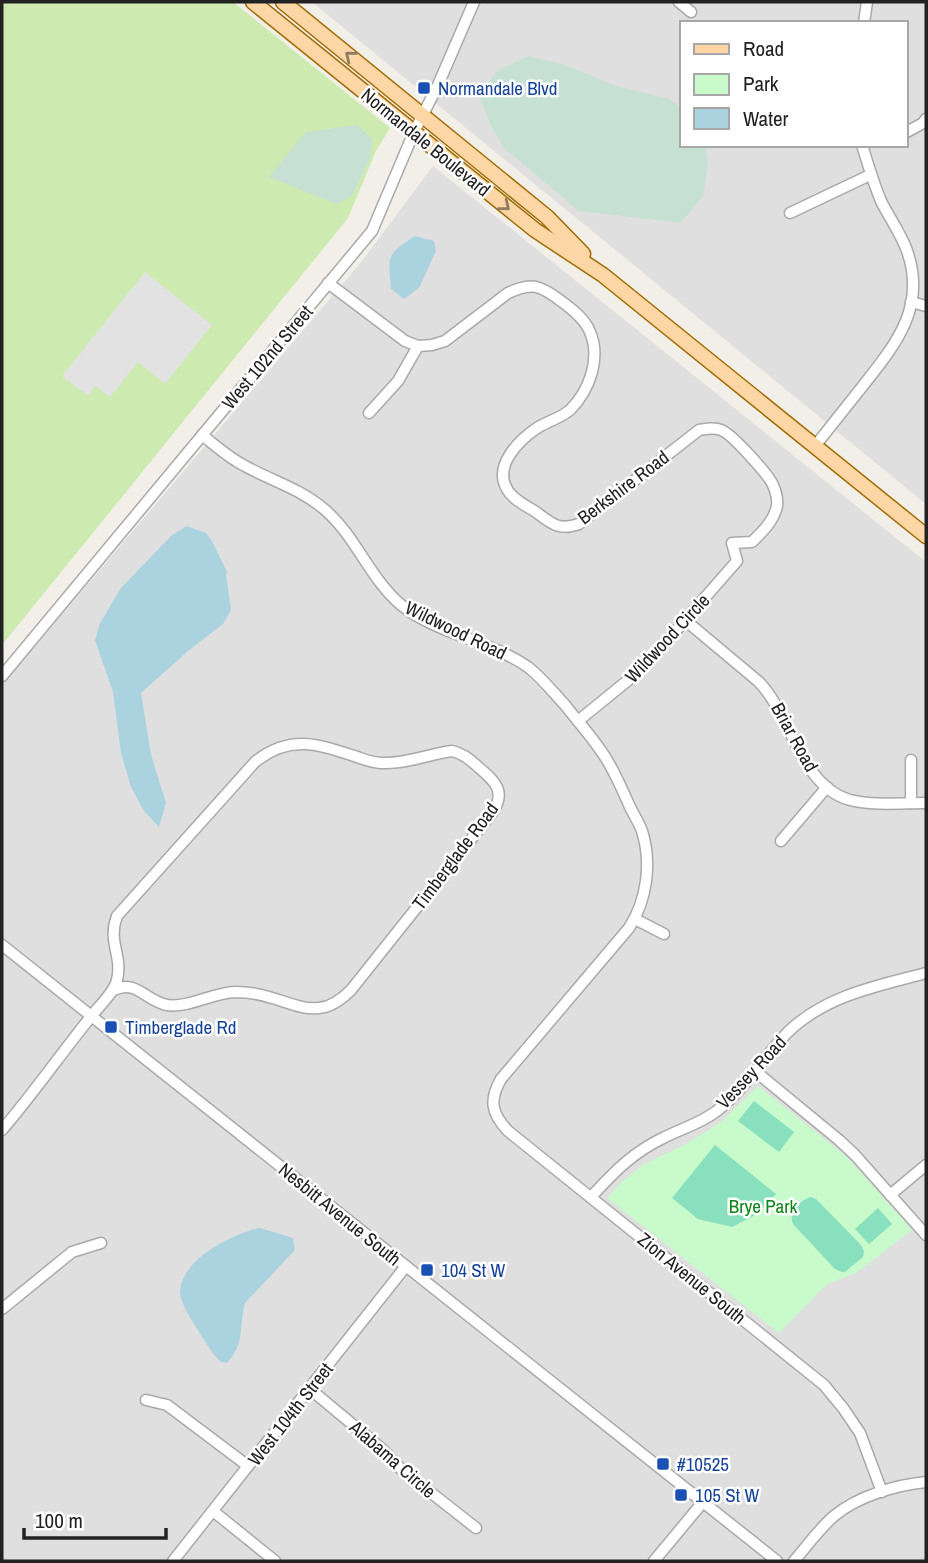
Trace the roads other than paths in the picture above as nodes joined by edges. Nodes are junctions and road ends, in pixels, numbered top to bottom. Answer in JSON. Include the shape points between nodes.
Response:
{"nodes":[{"id":1,"x":253,"y":2,"type":"edge"},
{"id":2,"x":283,"y":2,"type":"edge"},
{"id":3,"x":474,"y":2,"type":"edge"},
{"id":4,"x":679,"y":2,"type":"edge"},
{"id":5,"x":867,"y":2,"type":"edge"},
{"id":6,"x":691,"y":12,"type":"dead end"},
{"id":7,"x":864,"y":21,"type":"edge"},
{"id":8,"x":422,"y":115,"type":"junction"},
{"id":9,"x":926,"y":119,"type":"edge"},
{"id":10,"x":414,"y":132,"type":"junction"},
{"id":11,"x":907,"y":132,"type":"edge"},
{"id":12,"x":863,"y":147,"type":"edge"},
{"id":13,"x":870,"y":175,"type":"junction"},
{"id":14,"x":790,"y":213,"type":"dead end"},
{"id":15,"x":603,"y":275,"type":"junction"},
{"id":16,"x":328,"y":283,"type":"junction"},
{"id":17,"x":911,"y":302,"type":"junction"},
{"id":18,"x":926,"y":306,"type":"edge"},
{"id":19,"x":418,"y":346,"type":"junction"},
{"id":20,"x":369,"y":413,"type":"dead end"},
{"id":21,"x":202,"y":435,"type":"junction"},
{"id":22,"x":815,"y":446,"type":"junction"},
{"id":23,"x":926,"y":536,"type":"edge"},
{"id":24,"x":732,"y":543,"type":"joint"},
{"id":25,"x":685,"y":620,"type":"junction"},
{"id":26,"x":2,"y":676,"type":"edge"},
{"id":27,"x":578,"y":721,"type":"junction"},
{"id":28,"x":911,"y":760,"type":"dead end"},
{"id":29,"x":827,"y":787,"type":"junction"},
{"id":30,"x":911,"y":803,"type":"junction"},
{"id":31,"x":926,"y":803,"type":"edge"},
{"id":32,"x":781,"y":841,"type":"dead end"},
{"id":33,"x":635,"y":919,"type":"junction"},
{"id":34,"x":664,"y":934,"type":"dead end"},
{"id":35,"x":2,"y":945,"type":"edge"},
{"id":36,"x":926,"y":973,"type":"edge"},
{"id":37,"x":114,"y":990,"type":"junction"},
{"id":38,"x":94,"y":1011,"type":"junction"},
{"id":39,"x":755,"y":1071,"type":"junction"},
{"id":40,"x":2,"y":1130,"type":"edge"},
{"id":41,"x":926,"y":1165,"type":"edge"},
{"id":42,"x":890,"y":1195,"type":"junction"},
{"id":43,"x":591,"y":1197,"type":"junction"},
{"id":44,"x":926,"y":1235,"type":"edge"},
{"id":45,"x":101,"y":1242,"type":"dead end"},
{"id":46,"x":406,"y":1266,"type":"junction"},
{"id":47,"x":2,"y":1309,"type":"edge"},
{"id":48,"x":310,"y":1389,"type":"junction"},
{"id":49,"x":145,"y":1400,"type":"dead end"},
{"id":50,"x":248,"y":1466,"type":"junction"},
{"id":51,"x":926,"y":1482,"type":"edge"},
{"id":52,"x":881,"y":1492,"type":"junction"},
{"id":53,"x":703,"y":1502,"type":"junction"},
{"id":54,"x":213,"y":1511,"type":"junction"},
{"id":55,"x":477,"y":1528,"type":"dead end"},
{"id":56,"x":173,"y":1561,"type":"edge"},
{"id":57,"x":275,"y":1561,"type":"edge"},
{"id":58,"x":654,"y":1561,"type":"edge"},
{"id":59,"x":778,"y":1561,"type":"edge"},
{"id":60,"x":794,"y":1561,"type":"edge"}],
"edges":[{"from":1,"to":10,"type":"main road","name":"Normandale Boulevard"},
{"from":8,"to":2,"type":"main road","name":"Normandale Boulevard","one_way":true},
{"from":3,"to":8,"type":"street","name":"West 102nd Street"},
{"from":4,"to":6,"type":"street"},
{"from":5,"to":7,"type":"street"},
{"from":8,"to":10,"type":"street","name":"West 102nd Street"},
{"from":8,"to":15,"type":"main road","name":"Normandale Boulevard","via":[[547,217]]},
{"from":9,"to":11,"type":"street"},
{"from":10,"to":15,"type":"main road","name":"Normandale Boulevard","one_way":true,"via":[[535,230]]},
{"from":10,"to":16,"type":"street","name":"West 102nd Street","via":[[373,231]]},
{"from":12,"to":13,"type":"street"},
{"from":13,"to":14,"type":"street"},
{"from":13,"to":17,"type":"street","via":[[906,249],[912,269]]},
{"from":15,"to":22,"type":"main road","name":"Normandale Boulevard"},
{"from":16,"to":19,"type":"street"},
{"from":16,"to":21,"type":"street","name":"West 102nd Street"},
{"from":17,"to":18,"type":"street"},
{"from":17,"to":22,"type":"street","via":[[891,351]]},
{"from":19,"to":20,"type":"street","via":[[398,381]]},
{"from":19,"to":24,"type":"street","name":"Berkshire Road","via":[[445,341],[508,293],[531,286],[544,288],[590,330],[595,360],[586,389],[570,409],[539,426],[515,448],[503,471],[506,489],[553,525],[571,527],[699,430],[720,430],[767,476],[777,496],[773,518],[752,542]]},
{"from":21,"to":26,"type":"street","name":"West 102nd Street"},
{"from":21,"to":27,"type":"street","name":"Wildwood Road","via":[[244,466],[309,496],[342,528],[400,603],[418,616],[529,668]]},
{"from":22,"to":23,"type":"main road","name":"Normandale Boulevard"},
{"from":24,"to":25,"type":"street","name":"Wildwood Circle","via":[[737,561]]},
{"from":25,"to":27,"type":"street","name":"Wildwood Circle","via":[[632,677]]},
{"from":25,"to":29,"type":"street","name":"Briar Road","via":[[769,693],[811,771]]},
{"from":27,"to":33,"type":"street","name":"Wildwood Road","via":[[606,758],[642,831],[647,875]]},
{"from":28,"to":30,"type":"street"},
{"from":29,"to":30,"type":"street","name":"Briar Road","via":[[851,800]]},
{"from":29,"to":32,"type":"street"},
{"from":30,"to":31,"type":"street","name":"Briar Road"},
{"from":33,"to":34,"type":"street"},
{"from":33,"to":43,"type":"street","name":"Zion Avenue South","via":[[501,1079],[493,1101],[494,1112],[508,1131]]},
{"from":35,"to":38,"type":"street","name":"Nesbitt Avenue South"},
{"from":36,"to":39,"type":"street","name":"Vessey Road","via":[[825,1005],[789,1031]]},
{"from":37,"to":37,"type":"street","name":"Timberglade Road","via":[[119,968],[113,937],[117,916],[266,753],[304,743],[369,762],[398,763],[452,751],[460,752],[494,780],[499,796],[492,813],[351,990],[333,1004],[310,1008],[233,992],[169,1005],[130,986]]},
{"from":37,"to":38,"type":"street"},
{"from":38,"to":40,"type":"street"},
{"from":38,"to":46,"type":"street","name":"Nesbitt Avenue South"},
{"from":39,"to":42,"type":"street","via":[[839,1140]]},
{"from":39,"to":43,"type":"street","name":"Vessey Road","via":[[716,1111],[629,1158]]},
{"from":41,"to":42,"type":"street"},
{"from":42,"to":44,"type":"street"},
{"from":43,"to":52,"type":"street","name":"Zion Avenue South","via":[[824,1385],[860,1433]]},
{"from":45,"to":47,"type":"street","via":[[72,1252]]},
{"from":46,"to":48,"type":"street","name":"West 104th Street"},
{"from":46,"to":53,"type":"street","name":"Nesbitt Avenue South"},
{"from":48,"to":50,"type":"street","name":"West 104th Street"},
{"from":48,"to":55,"type":"street","name":"Alabama Circle"},
{"from":49,"to":50,"type":"street","via":[[167,1405]]},
{"from":50,"to":54,"type":"street","name":"West 104th Street"},
{"from":51,"to":52,"type":"street"},
{"from":52,"to":60,"type":"street","via":[[835,1514]]},
{"from":53,"to":58,"type":"street"},
{"from":53,"to":59,"type":"street","name":"Nesbitt Avenue South"},
{"from":54,"to":56,"type":"street","name":"West 104th Street"},
{"from":54,"to":57,"type":"street"}]}
